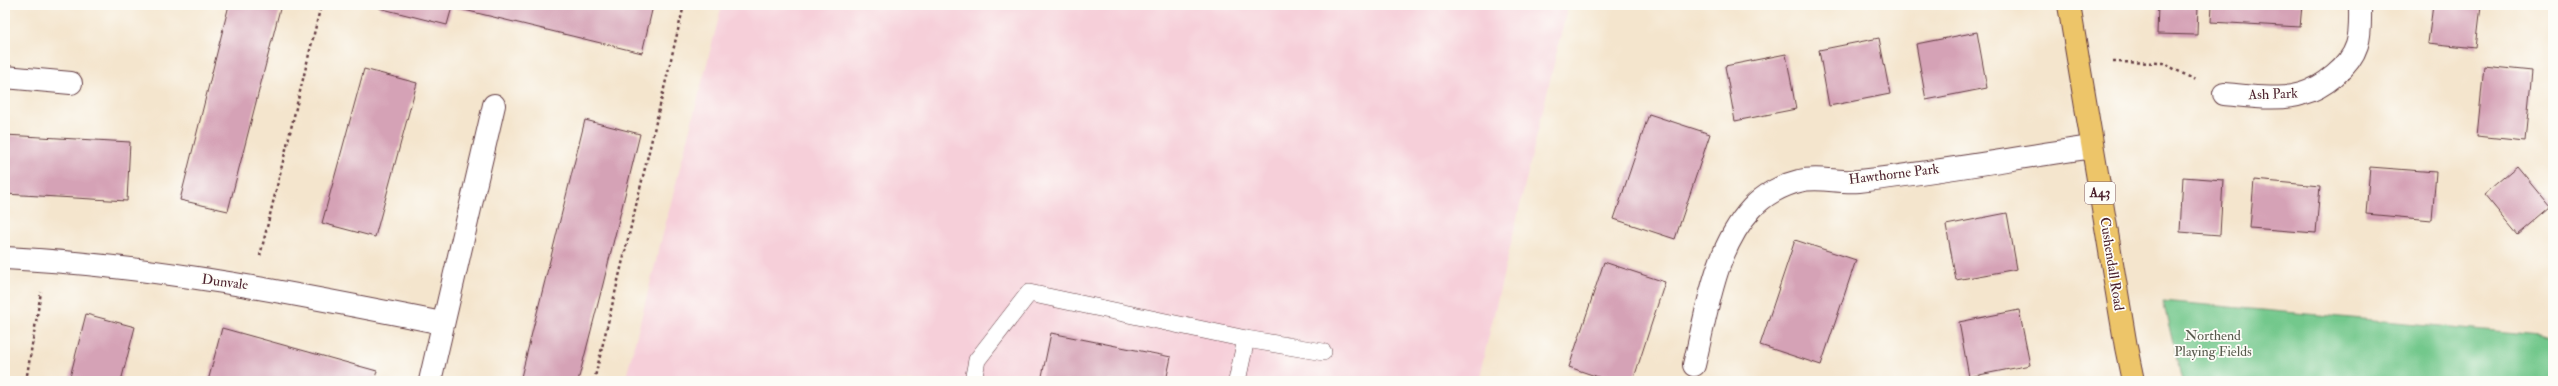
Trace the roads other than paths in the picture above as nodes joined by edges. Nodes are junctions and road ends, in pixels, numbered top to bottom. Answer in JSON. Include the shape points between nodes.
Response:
{"nodes":[{"id":1,"x":2069,"y":5,"type":"edge"},
{"id":2,"x":2360,"y":5,"type":"edge"},
{"id":3,"x":5,"y":77,"type":"edge"},
{"id":4,"x":71,"y":83,"type":"dead end"},
{"id":5,"x":2224,"y":94,"type":"road end"},
{"id":6,"x":494,"y":105,"type":"dead end"},
{"id":7,"x":2092,"y":147,"type":"junction"},
{"id":8,"x":5,"y":258,"type":"edge"},
{"id":9,"x":442,"y":323,"type":"junction"},
{"id":10,"x":1246,"y":339,"type":"junction"},
{"id":11,"x":1323,"y":352,"type":"dead end"},
{"id":12,"x":1694,"y":365,"type":"dead end"},
{"id":13,"x":430,"y":381,"type":"edge"},
{"id":14,"x":973,"y":381,"type":"edge"},
{"id":15,"x":1237,"y":381,"type":"edge"},
{"id":16,"x":2133,"y":381,"type":"edge"}],
"edges":[{"from":1,"to":7,"type":"main road","name":"Cushendall Road","number":"A43"},
{"from":2,"to":5,"type":"street","name":"Ash Park","via":[[2357,46],[2343,68],[2323,84],[2300,95]]},
{"from":3,"to":4,"type":"street"},
{"from":6,"to":9,"type":"street"},
{"from":7,"to":12,"type":"street","name":"Hawthorne Park","via":[[1857,181],[1811,179],[1786,185],[1762,199],[1752,209],[1728,247],[1714,281]]},
{"from":7,"to":16,"type":"main road","name":"Cushendall Road","number":"A43"},
{"from":8,"to":9,"type":"street","name":"Dunvale","via":[[46,260],[253,285]]},
{"from":9,"to":13,"type":"street"},
{"from":10,"to":11,"type":"lane"},
{"from":10,"to":14,"type":"lane","via":[[1029,293],[976,360]]},
{"from":10,"to":15,"type":"lane"}]}
